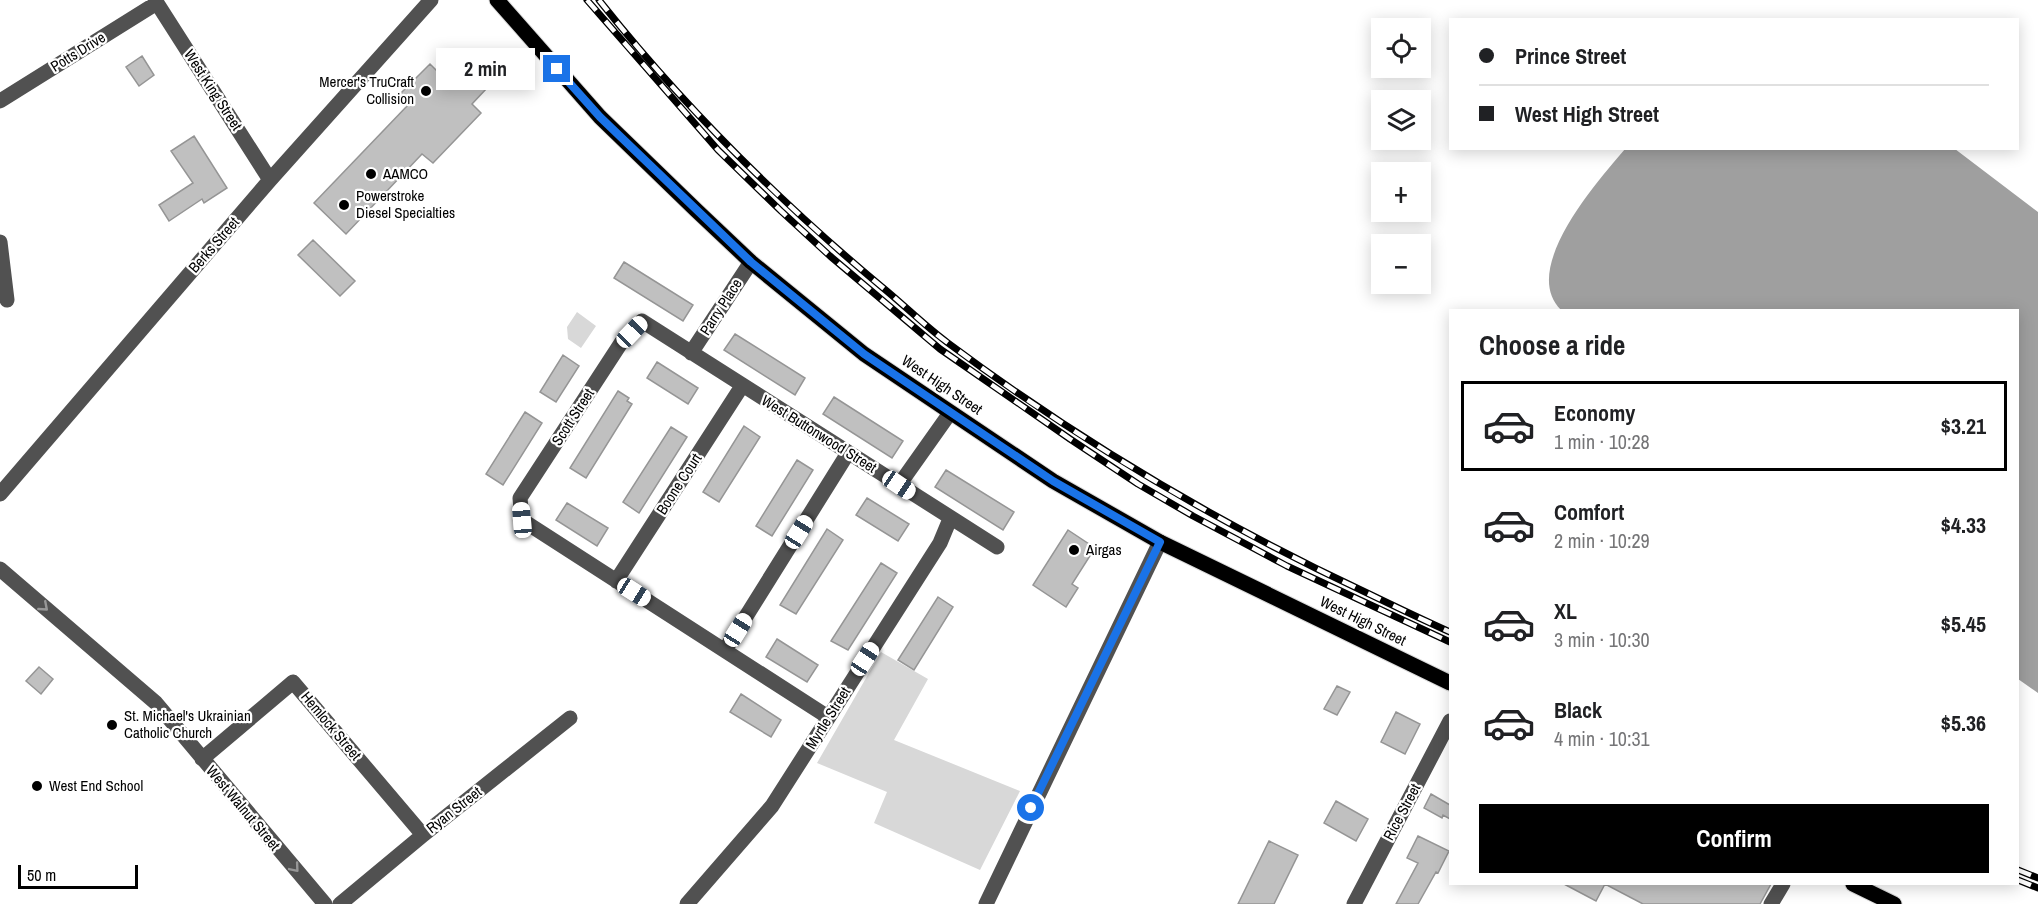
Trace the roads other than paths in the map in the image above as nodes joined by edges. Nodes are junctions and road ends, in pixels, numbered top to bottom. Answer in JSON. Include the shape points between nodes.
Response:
{"nodes":[{"id":1,"x":431,"y":0,"type":"edge"},
{"id":2,"x":497,"y":0,"type":"edge"},
{"id":3,"x":156,"y":2,"type":"edge"},
{"id":4,"x":0,"y":101,"type":"edge"},
{"id":5,"x":270,"y":180,"type":"junction"},
{"id":6,"x":0,"y":243,"type":"edge"},
{"id":7,"x":751,"y":262,"type":"junction"},
{"id":8,"x":7,"y":300,"type":"dead end"},
{"id":9,"x":642,"y":321,"type":"joint"},
{"id":10,"x":691,"y":353,"type":"junction"},
{"id":11,"x":742,"y":386,"type":"junction"},
{"id":12,"x":950,"y":413,"type":"junction"},
{"id":13,"x":848,"y":453,"type":"junction"},
{"id":14,"x":899,"y":485,"type":"junction"},
{"id":15,"x":0,"y":494,"type":"edge"},
{"id":16,"x":950,"y":519,"type":"junction"},
{"id":17,"x":1160,"y":542,"type":"junction"},
{"id":18,"x":997,"y":548,"type":"dead end"},
{"id":19,"x":0,"y":569,"type":"edge"},
{"id":20,"x":616,"y":581,"type":"junction"},
{"id":21,"x":725,"y":650,"type":"junction"},
{"id":22,"x":1449,"y":683,"type":"edge"},
{"id":23,"x":828,"y":717,"type":"junction"},
{"id":24,"x":570,"y":718,"type":"dead end"},
{"id":25,"x":1449,"y":723,"type":"edge"},
{"id":26,"x":202,"y":759,"type":"junction"},
{"id":27,"x":423,"y":835,"type":"junction"},
{"id":28,"x":1782,"y":885,"type":"edge"},
{"id":29,"x":1855,"y":885,"type":"edge"},
{"id":30,"x":325,"y":904,"type":"edge"},
{"id":31,"x":340,"y":904,"type":"edge"},
{"id":32,"x":687,"y":904,"type":"edge"},
{"id":33,"x":986,"y":904,"type":"edge"},
{"id":34,"x":1354,"y":904,"type":"edge"},
{"id":35,"x":1771,"y":904,"type":"edge"},
{"id":36,"x":1894,"y":904,"type":"edge"}],
"edges":[{"from":1,"to":5,"type":"street","name":"Berks Street"},
{"from":2,"to":7,"type":"main road","name":"West High Street","via":[[600,117]]},
{"from":3,"to":4,"type":"street","name":"Potts Drive"},
{"from":3,"to":5,"type":"street","name":"West King Street"},
{"from":5,"to":15,"type":"street","name":"Berks Street"},
{"from":6,"to":8,"type":"street"},
{"from":7,"to":10,"type":"street","name":"Parry Place"},
{"from":7,"to":12,"type":"main road","name":"West High Street","via":[[864,354]]},
{"from":9,"to":10,"type":"street","name":"West Buttonwood Street"},
{"from":9,"to":20,"type":"street","name":"Scott Street","via":[[621,343],[520,498],[522,520]]},
{"from":10,"to":11,"type":"street","name":"West Buttonwood Street"},
{"from":11,"to":13,"type":"street","name":"West Buttonwood Street"},
{"from":11,"to":20,"type":"street","name":"Boone Court"},
{"from":12,"to":14,"type":"street"},
{"from":12,"to":17,"type":"main road","name":"West High Street","via":[[1053,481]]},
{"from":13,"to":14,"type":"street","name":"West Buttonwood Street"},
{"from":13,"to":21,"type":"street"},
{"from":14,"to":16,"type":"street","name":"West Buttonwood Street"},
{"from":16,"to":18,"type":"street","name":"West Buttonwood Street"},
{"from":16,"to":23,"type":"street","name":"Myrtle Street","via":[[940,543]]},
{"from":17,"to":22,"type":"main road","name":"West High Street"},
{"from":17,"to":33,"type":"street"},
{"from":19,"to":26,"type":"street","name":"West Walnut Street","one_way":true,"via":[[156,703]]},
{"from":20,"to":21,"type":"street"},
{"from":21,"to":23,"type":"street"},
{"from":23,"to":32,"type":"street","name":"Myrtle Street","via":[[772,806]]},
{"from":24,"to":27,"type":"street","name":"Ryan Street"},
{"from":25,"to":34,"type":"street","name":"Rice Street"},
{"from":26,"to":27,"type":"street","name":"Hemlock Street","via":[[293,682]]},
{"from":26,"to":30,"type":"street","name":"West Walnut Street","one_way":true},
{"from":27,"to":31,"type":"street","name":"Ryan Street"},
{"from":28,"to":35,"type":"street"},
{"from":29,"to":36,"type":"main road"}]}
